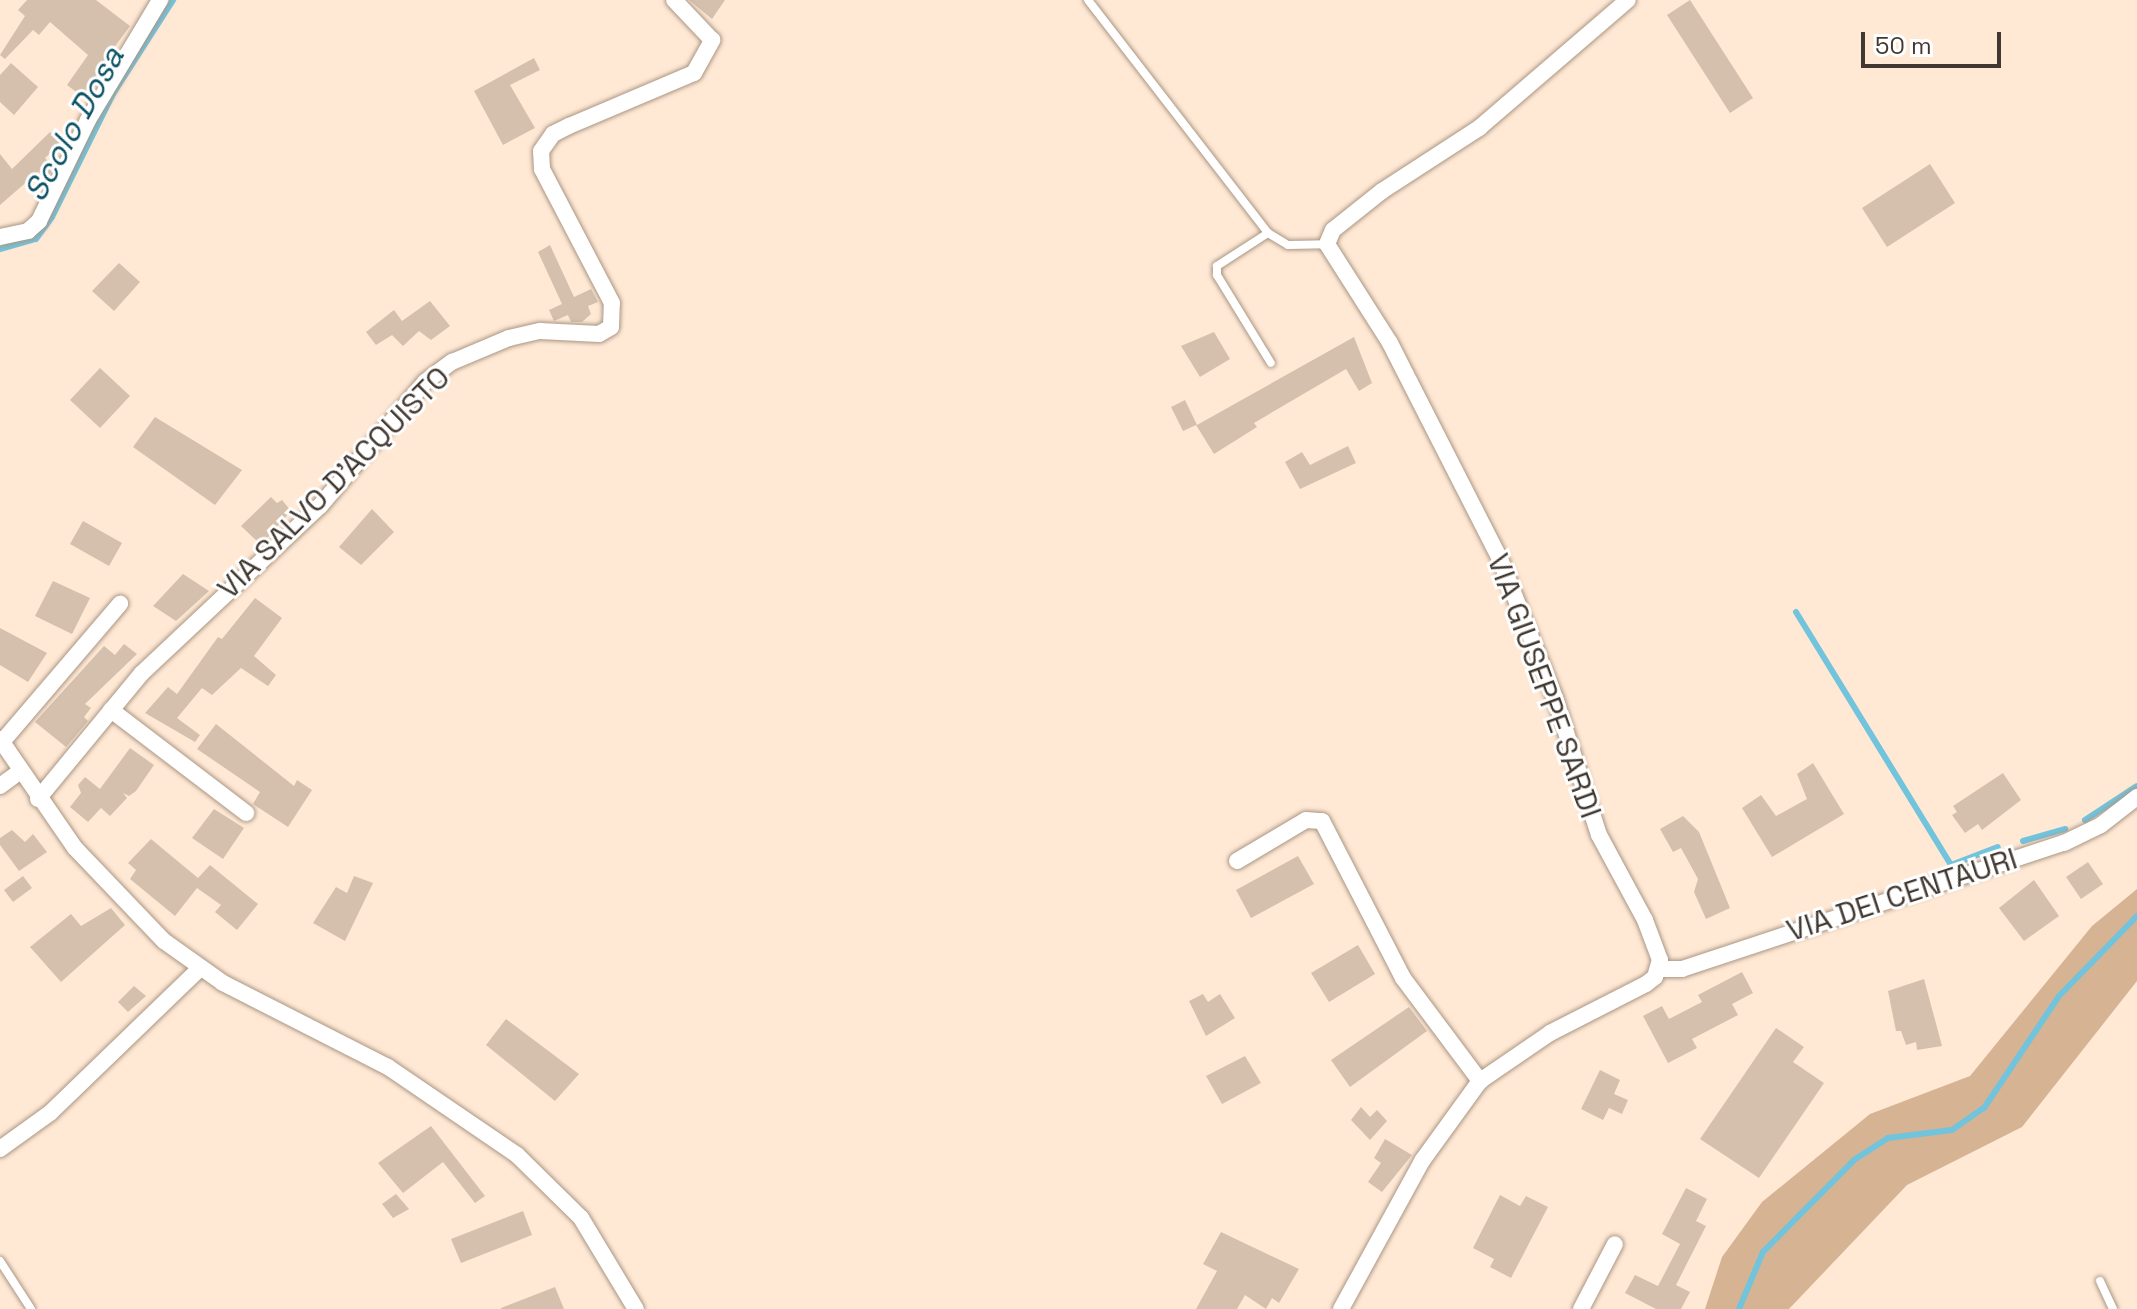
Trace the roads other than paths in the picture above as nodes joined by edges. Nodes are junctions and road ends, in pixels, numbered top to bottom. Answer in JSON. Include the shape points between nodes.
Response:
{"nodes":[{"id":1,"x":160,"y":0,"type":"edge"},
{"id":2,"x":674,"y":0,"type":"edge"},
{"id":3,"x":1088,"y":0,"type":"edge"},
{"id":4,"x":1628,"y":0,"type":"edge"},
{"id":5,"x":1268,"y":233,"type":"junction"},
{"id":6,"x":0,"y":237,"type":"edge"},
{"id":7,"x":1327,"y":244,"type":"junction"},
{"id":8,"x":1271,"y":363,"type":"dead end"},
{"id":9,"x":120,"y":604,"type":"dead end"},
{"id":10,"x":111,"y":710,"type":"junction"},
{"id":11,"x":1,"y":740,"type":"edge"},
{"id":12,"x":19,"y":772,"type":"junction"},
{"id":13,"x":0,"y":786,"type":"edge"},
{"id":14,"x":2137,"y":797,"type":"edge"},
{"id":15,"x":38,"y":799,"type":"junction"},
{"id":16,"x":246,"y":813,"type":"dead end"},
{"id":17,"x":1237,"y":861,"type":"dead end"},
{"id":18,"x":199,"y":969,"type":"junction"},
{"id":19,"x":1659,"y":969,"type":"junction"},
{"id":20,"x":1480,"y":1081,"type":"junction"},
{"id":21,"x":0,"y":1149,"type":"edge"},
{"id":22,"x":1615,"y":1244,"type":"dead end"},
{"id":23,"x":0,"y":1261,"type":"edge"},
{"id":24,"x":2100,"y":1281,"type":"dead end"},
{"id":25,"x":31,"y":1309,"type":"edge"},
{"id":26,"x":636,"y":1309,"type":"edge"},
{"id":27,"x":1341,"y":1309,"type":"edge"},
{"id":28,"x":1581,"y":1309,"type":"edge"},
{"id":29,"x":2113,"y":1309,"type":"edge"}],
"edges":[{"from":1,"to":6,"type":"street","via":[[88,120],[39,221],[28,231]]},
{"from":2,"to":10,"type":"street","name":"VIA SALVO D'ACQUISTO","via":[[712,40],[694,73],[553,134],[541,151],[542,169],[612,303],[611,327],[599,334],[540,331],[509,338],[452,362],[425,382],[320,506],[142,673]]},
{"from":3,"to":5,"type":"lane"},
{"from":4,"to":7,"type":"street","via":[[1479,128],[1333,230]]},
{"from":5,"to":7,"type":"lane","via":[[1295,246]]},
{"from":5,"to":8,"type":"lane","via":[[1217,266],[1217,275]]},
{"from":7,"to":19,"type":"street","name":"VIA GIUSEPPE SARDI","via":[[1390,343],[1500,559],[1555,698],[1589,807],[1654,939]]},
{"from":9,"to":11,"type":"street"},
{"from":10,"to":15,"type":"street","name":"VIA SALVO D'ACQUISTO"},
{"from":10,"to":16,"type":"street"},
{"from":11,"to":12,"type":"street"},
{"from":12,"to":13,"type":"street"},
{"from":12,"to":15,"type":"street"},
{"from":14,"to":19,"type":"street","name":"VIA DEI CENTAURI","via":[[2101,825],[2064,843],[1672,972]]},
{"from":15,"to":18,"type":"street","via":[[75,848]]},
{"from":17,"to":20,"type":"street","via":[[1306,820],[1322,821],[1403,978]]},
{"from":18,"to":21,"type":"street","via":[[50,1113]]},
{"from":18,"to":26,"type":"street","via":[[388,1067],[517,1155],[581,1218]]},
{"from":19,"to":20,"type":"street","via":[[1646,984],[1550,1033]]},
{"from":20,"to":27,"type":"street","via":[[1422,1161]]},
{"from":22,"to":28,"type":"street"},
{"from":23,"to":25,"type":"lane"},
{"from":24,"to":29,"type":"lane"}]}
